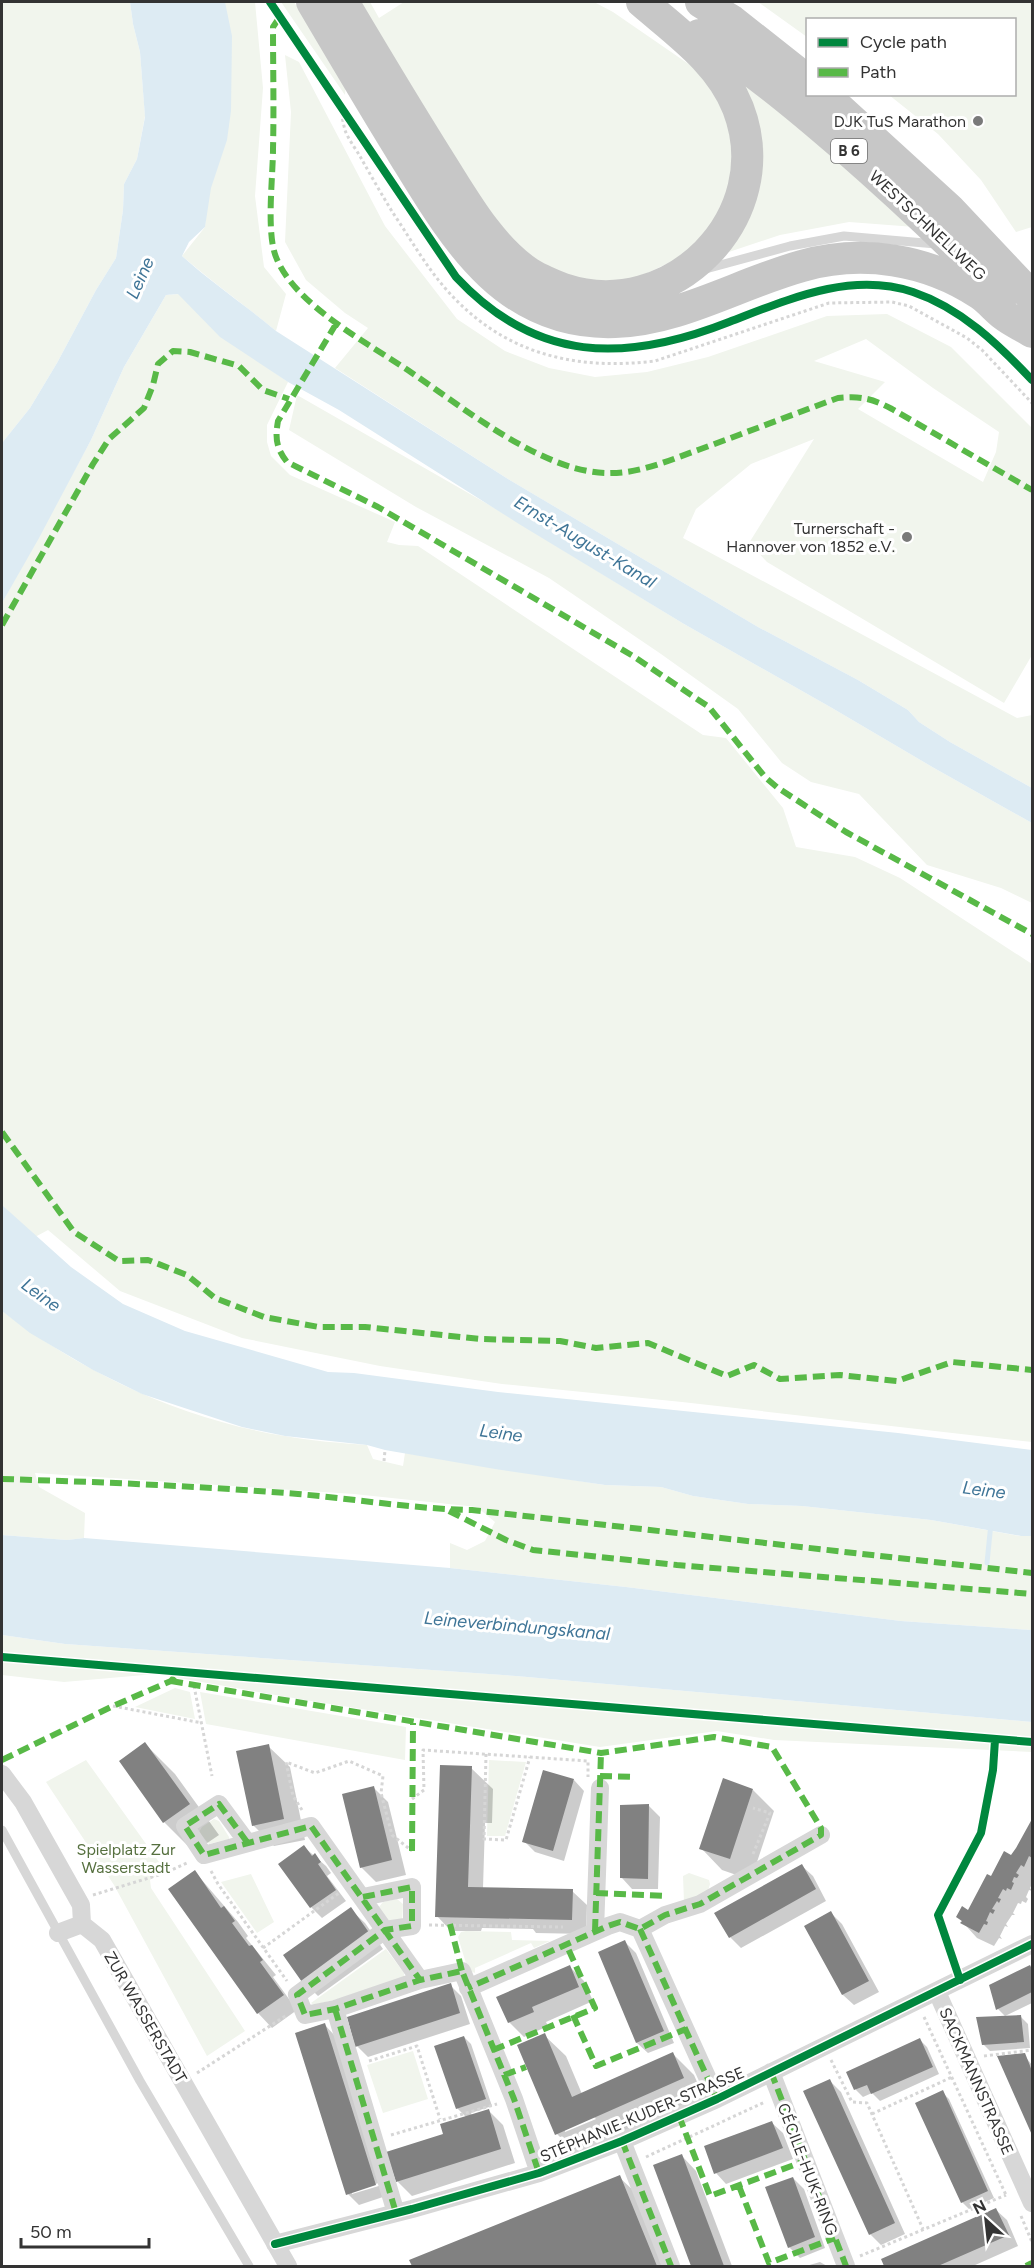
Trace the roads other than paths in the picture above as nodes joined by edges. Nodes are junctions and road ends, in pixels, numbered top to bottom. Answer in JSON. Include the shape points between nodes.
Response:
{"nodes":[{"id":1,"x":312,"y":2,"type":"edge"},
{"id":2,"x":343,"y":2,"type":"edge"},
{"id":3,"x":643,"y":2,"type":"edge"},
{"id":4,"x":701,"y":2,"type":"edge"},
{"id":5,"x":806,"y":80,"type":"edge"},
{"id":6,"x":825,"y":96,"type":"edge"},
{"id":7,"x":957,"y":249,"type":"junction"},
{"id":8,"x":688,"y":270,"type":"junction"},
{"id":9,"x":1032,"y":297,"type":"edge"},
{"id":10,"x":1032,"y":327,"type":"edge"},
{"id":11,"x":1032,"y":332,"type":"edge"},
{"id":12,"x":2,"y":1774,"type":"edge"},
{"id":13,"x":600,"y":1793,"type":"road end"},
{"id":14,"x":2,"y":1830,"type":"edge"},
{"id":15,"x":821,"y":1835,"type":"dead end"},
{"id":16,"x":247,"y":1842,"type":"junction"},
{"id":17,"x":358,"y":1890,"type":"junction"},
{"id":18,"x":82,"y":1924,"type":"junction"},
{"id":19,"x":640,"y":1929,"type":"junction"},
{"id":20,"x":385,"y":1930,"type":"junction"},
{"id":21,"x":595,"y":1931,"type":"junction"},
{"id":22,"x":58,"y":1933,"type":"junction"},
{"id":23,"x":1032,"y":1944,"type":"edge"},
{"id":24,"x":420,"y":1980,"type":"junction"},
{"id":25,"x":468,"y":1988,"type":"junction"},
{"id":26,"x":937,"y":1992,"type":"junction"},
{"id":27,"x":334,"y":2009,"type":"junction"},
{"id":28,"x":771,"y":2072,"type":"junction"},
{"id":29,"x":717,"y":2099,"type":"junction"},
{"id":30,"x":622,"y":2141,"type":"junction"},
{"id":31,"x":539,"y":2173,"type":"junction"},
{"id":32,"x":1032,"y":2203,"type":"edge"},
{"id":33,"x":396,"y":2213,"type":"junction"},
{"id":34,"x":275,"y":2244,"type":"junction"},
{"id":35,"x":845,"y":2265,"type":"edge"},
{"id":36,"x":249,"y":2266,"type":"edge"},
{"id":37,"x":288,"y":2266,"type":"edge"},
{"id":38,"x":671,"y":2266,"type":"edge"}],
"edges":[{"from":1,"to":11,"type":"highway","via":[[442,217],[480,265],[528,303],[578,320],[644,319],[825,260],[874,257],[905,262],[949,277]]},
{"from":2,"to":8,"type":"highway","via":[[470,209],[503,251],[526,271],[575,293],[614,296],[663,284]]},
{"from":3,"to":7,"type":"highway","name":"WESTSCHNELLWEG","number":"B 6","via":[[717,46],[795,104]]},
{"from":3,"to":8,"type":"highway","via":[[704,54],[725,81],[745,137],[747,161],[733,217],[704,257]]},
{"from":4,"to":5,"type":"highway","via":[[732,21]]},
{"from":6,"to":9,"type":"highway","name":"WESTSCHNELLWEG","number":"B 6","via":[[949,209]]},
{"from":7,"to":8,"type":"lane","via":[[844,236],[790,246],[704,270]]},
{"from":7,"to":10,"type":"highway","name":"WESTSCHNELLWEG","number":"B 6"},
{"from":12,"to":18,"type":"street","via":[[78,1899]]},
{"from":13,"to":21,"type":"street"},
{"from":14,"to":22,"type":"lane"},
{"from":15,"to":19,"type":"street","via":[[700,1904],[665,1915]]},
{"from":16,"to":16,"type":"street","via":[[204,1855],[185,1826],[219,1804]]},
{"from":16,"to":17,"type":"street","via":[[311,1827]]},
{"from":17,"to":20,"type":"street"},
{"from":17,"to":20,"type":"street","via":[[412,1887],[412,1926]]},
{"from":18,"to":22,"type":"street"},
{"from":18,"to":34,"type":"street","name":"ZUR WASSERSTADT","via":[[102,1940]]},
{"from":19,"to":21,"type":"street","via":[[620,1922]]},
{"from":19,"to":29,"type":"street"},
{"from":20,"to":24,"type":"street"},
{"from":20,"to":27,"type":"street","via":[[299,2000],[305,2015]]},
{"from":21,"to":25,"type":"street"},
{"from":22,"to":36,"type":"lane"},
{"from":23,"to":26,"type":"street","name":"SACKMANNSTRASSE"},
{"from":24,"to":25,"type":"street","via":[[462,1971]]},
{"from":24,"to":27,"type":"street"},
{"from":25,"to":31,"type":"street","via":[[514,2099]]},
{"from":26,"to":28,"type":"street","name":"STÉPHANIE-KUDER-STRASSE"},
{"from":26,"to":32,"type":"street","name":"SACKMANNSTRASSE"},
{"from":27,"to":33,"type":"street"},
{"from":28,"to":29,"type":"street","name":"STÉPHANIE-KUDER-STRASSE"},
{"from":28,"to":35,"type":"street","name":"CÉCILE-HUK-RING"},
{"from":29,"to":30,"type":"street","name":"STÉPHANIE-KUDER-STRASSE"},
{"from":30,"to":31,"type":"street","name":"STÉPHANIE-KUDER-STRASSE"},
{"from":30,"to":38,"type":"street"},
{"from":31,"to":33,"type":"street","name":"STÉPHANIE-KUDER-STRASSE"},
{"from":33,"to":34,"type":"street","name":"STÉPHANIE-KUDER-STRASSE"},
{"from":34,"to":37,"type":"street","name":"ZUR WASSERSTADT"}]}
